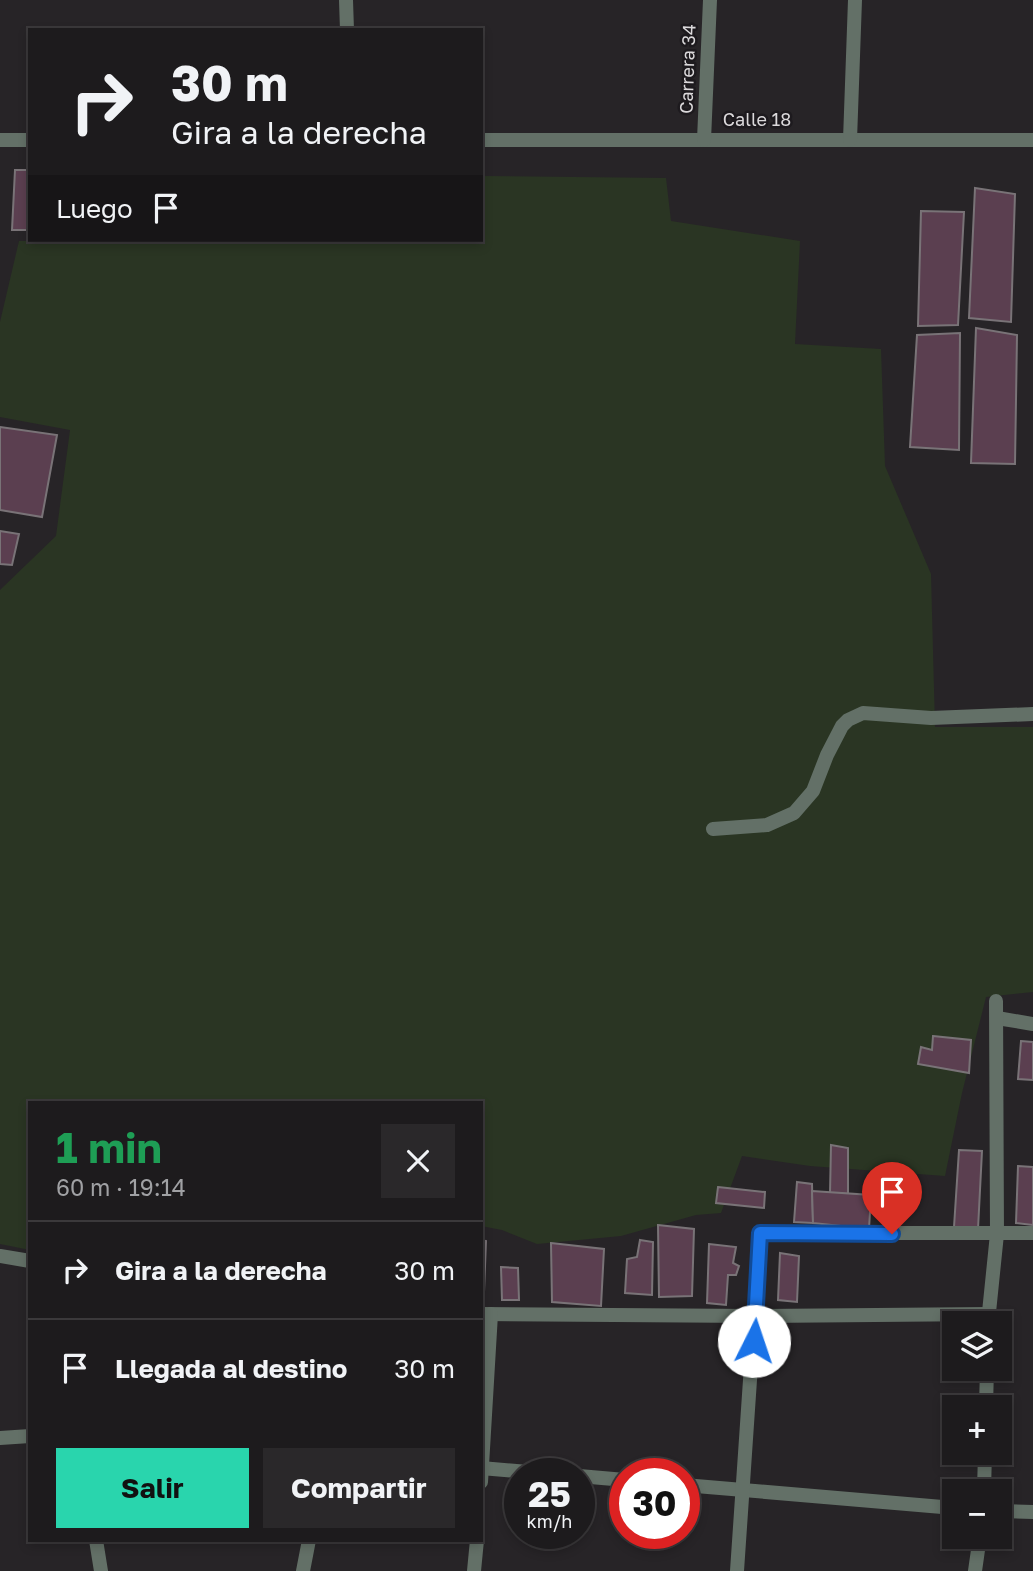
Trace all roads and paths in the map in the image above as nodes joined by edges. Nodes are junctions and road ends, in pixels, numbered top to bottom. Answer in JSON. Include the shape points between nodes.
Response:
{"nodes":[{"id":1,"x":346,"y":0,"type":"edge"},
{"id":2,"x":710,"y":0,"type":"edge"},
{"id":3,"x":855,"y":0,"type":"edge"},
{"id":4,"x":347,"y":28,"type":"edge"},
{"id":5,"x":0,"y":140,"type":"edge"},
{"id":6,"x":28,"y":140,"type":"edge"},
{"id":7,"x":483,"y":140,"type":"edge"},
{"id":8,"x":704,"y":140,"type":"junction"},
{"id":9,"x":850,"y":140,"type":"junction"},
{"id":10,"x":1033,"y":140,"type":"edge"},
{"id":11,"x":1033,"y":714,"type":"edge"},
{"id":12,"x":713,"y":829,"type":"dead end"},
{"id":13,"x":996,"y":1001,"type":"dead end"},
{"id":14,"x":997,"y":1017,"type":"junction"},
{"id":15,"x":1033,"y":1024,"type":"edge"},
{"id":16,"x":1033,"y":1233,"type":"edge"},
{"id":17,"x":997,"y":1234,"type":"junction"},
{"id":18,"x":0,"y":1256,"type":"edge"},
{"id":19,"x":28,"y":1261,"type":"edge"},
{"id":20,"x":989,"y":1311,"type":"edge"},
{"id":21,"x":486,"y":1314,"type":"edge"},
{"id":22,"x":755,"y":1316,"type":"junction"},
{"id":23,"x":942,"y":1318,"type":"edge"},
{"id":24,"x":483,"y":1432,"type":"edge"},
{"id":25,"x":28,"y":1436,"type":"edge"},
{"id":26,"x":0,"y":1438,"type":"edge"},
{"id":27,"x":483,"y":1472,"type":"edge"},
{"id":28,"x":504,"y":1473,"type":"edge"},
{"id":29,"x":700,"y":1486,"type":"edge"},
{"id":30,"x":743,"y":1489,"type":"junction"},
{"id":31,"x":942,"y":1507,"type":"edge"},
{"id":32,"x":1012,"y":1511,"type":"edge"},
{"id":33,"x":1033,"y":1512,"type":"edge"},
{"id":34,"x":96,"y":1542,"type":"edge"},
{"id":35,"x":309,"y":1542,"type":"edge"},
{"id":36,"x":477,"y":1542,"type":"edge"},
{"id":37,"x":978,"y":1549,"type":"edge"},
{"id":38,"x":101,"y":1571,"type":"edge"},
{"id":39,"x":303,"y":1571,"type":"edge"},
{"id":40,"x":474,"y":1571,"type":"edge"},
{"id":41,"x":737,"y":1571,"type":"edge"},
{"id":42,"x":975,"y":1571,"type":"edge"}],
"edges":[{"from":1,"to":4,"type":"street"},
{"from":2,"to":8,"type":"street","name":"Carrera 34"},
{"from":3,"to":9,"type":"street"},
{"from":5,"to":6,"type":"street"},
{"from":7,"to":8,"type":"street","name":"Calle 18"},
{"from":8,"to":9,"type":"street","name":"Calle 18"},
{"from":9,"to":10,"type":"street","name":"Calle 18"},
{"from":11,"to":12,"type":"street","via":[[931,718],[871,712],[855,716],[842,726],[813,791],[794,813],[767,825]]},
{"from":13,"to":14,"type":"street"},
{"from":14,"to":15,"type":"street"},
{"from":14,"to":17,"type":"street"},
{"from":16,"to":17,"type":"street"},
{"from":17,"to":20,"type":"street"},
{"from":17,"to":22,"type":"street","via":[[760,1233]]},
{"from":18,"to":19,"type":"street"},
{"from":21,"to":22,"type":"street"},
{"from":21,"to":24,"type":"street"},
{"from":22,"to":23,"type":"street"},
{"from":22,"to":30,"type":"street"},
{"from":25,"to":26,"type":"street"},
{"from":27,"to":28,"type":"street"},
{"from":29,"to":30,"type":"street"},
{"from":30,"to":31,"type":"street"},
{"from":30,"to":41,"type":"street"},
{"from":32,"to":33,"type":"street"},
{"from":34,"to":38,"type":"street"},
{"from":35,"to":39,"type":"street"},
{"from":36,"to":40,"type":"street"},
{"from":37,"to":42,"type":"street"}]}
